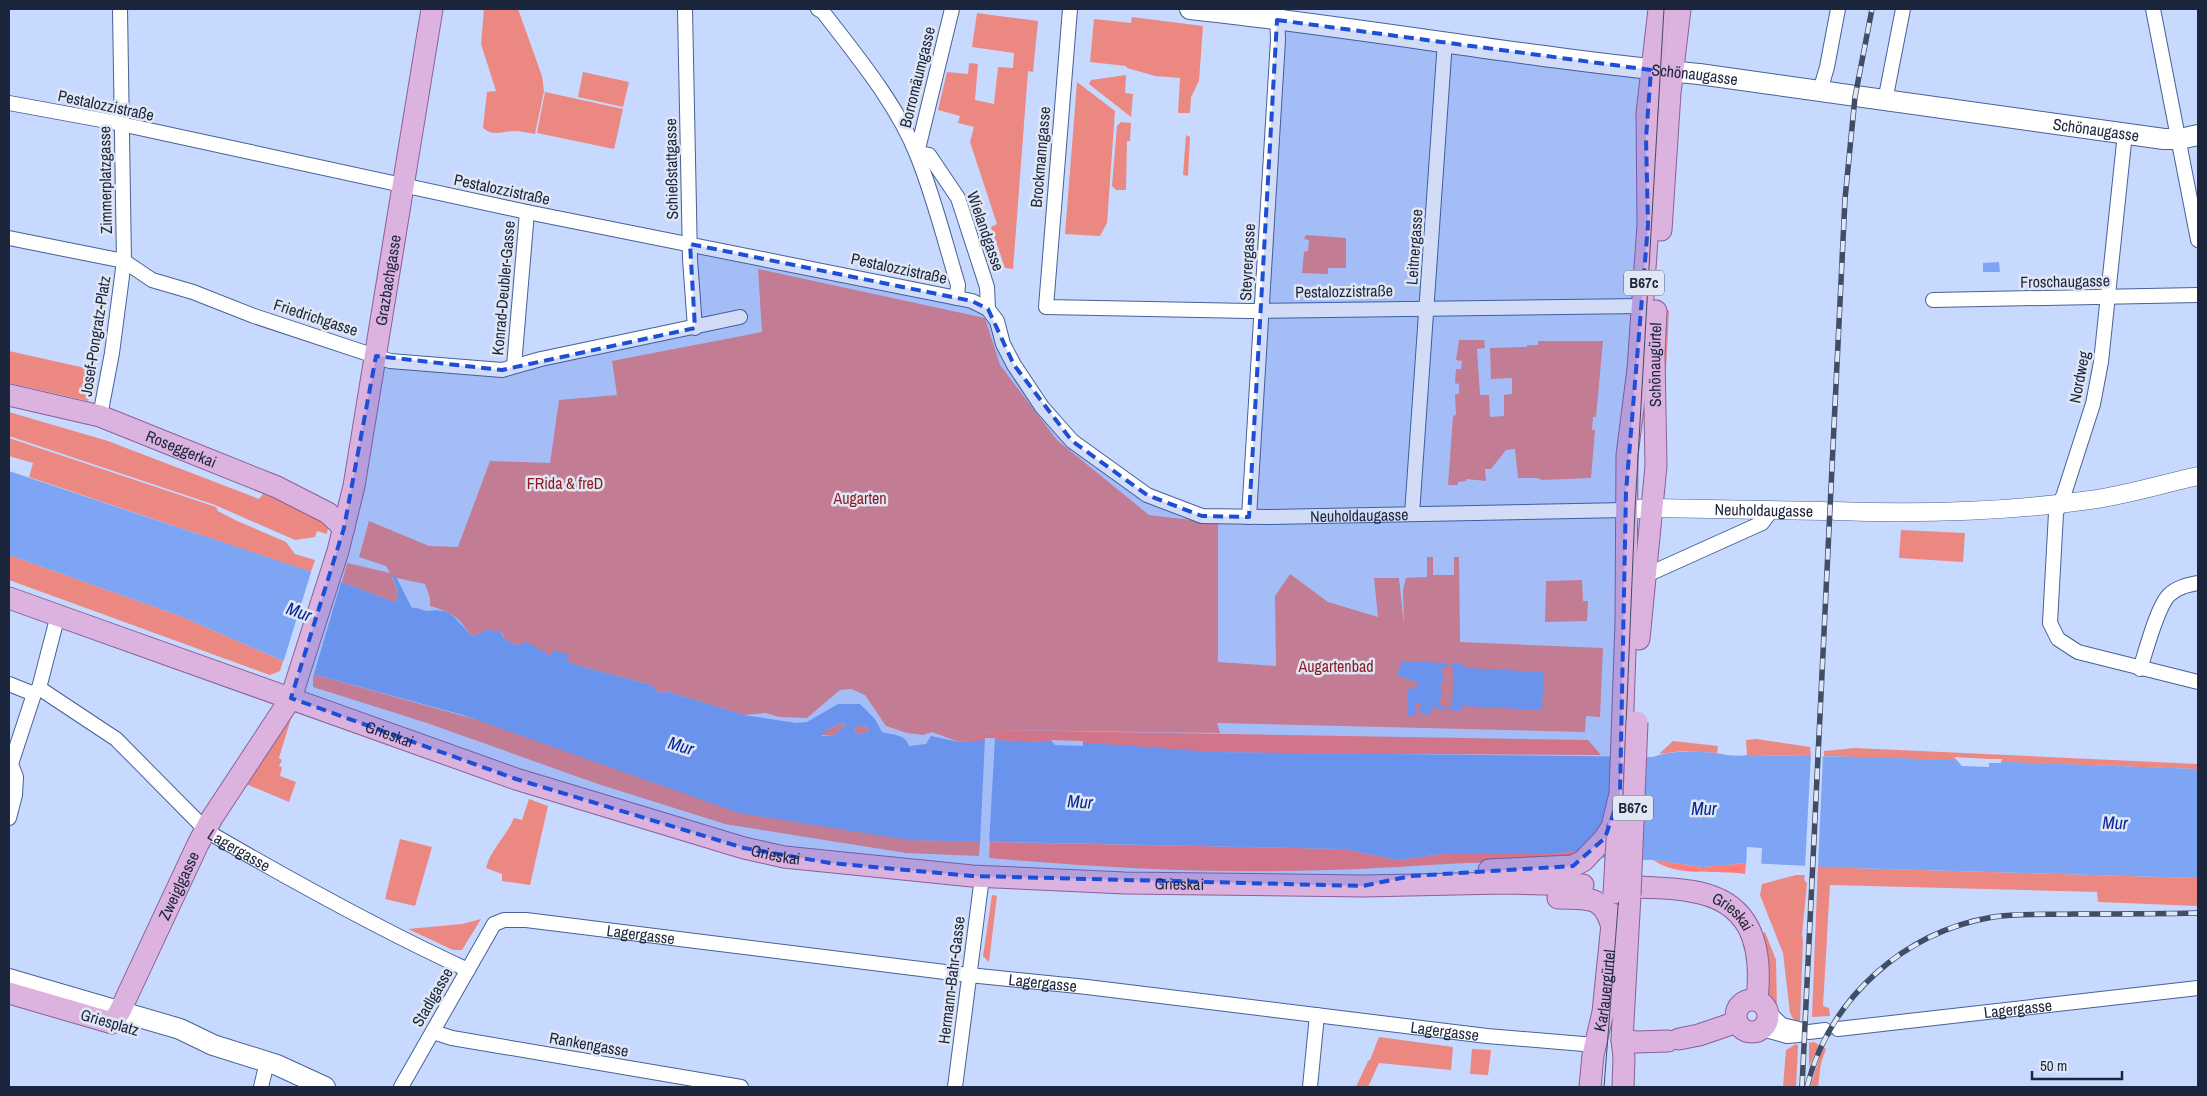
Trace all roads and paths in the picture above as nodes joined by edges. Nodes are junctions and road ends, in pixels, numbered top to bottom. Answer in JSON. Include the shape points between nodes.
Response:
{"nodes":[{"id":1,"x":120,"y":9,"type":"edge"},
{"id":2,"x":432,"y":9,"type":"edge"},
{"id":3,"x":685,"y":9,"type":"edge"},
{"id":4,"x":952,"y":9,"type":"edge"},
{"id":5,"x":1070,"y":9,"type":"edge"},
{"id":6,"x":1190,"y":9,"type":"edge"},
{"id":7,"x":1659,"y":9,"type":"edge"},
{"id":8,"x":1680,"y":9,"type":"edge"},
{"id":9,"x":1838,"y":9,"type":"edge"},
{"id":10,"x":1903,"y":9,"type":"edge"},
{"id":11,"x":2153,"y":9,"type":"edge"},
{"id":12,"x":822,"y":10,"type":"edge"},
{"id":13,"x":1277,"y":15,"type":"edge"},
{"id":14,"x":1445,"y":41,"type":"junction"},
{"id":15,"x":1651,"y":70,"type":"junction"},
{"id":16,"x":1673,"y":71,"type":"junction"},
{"id":17,"x":1820,"y":91,"type":"junction"},
{"id":18,"x":1885,"y":100,"type":"junction"},
{"id":19,"x":9,"y":103,"type":"edge"},
{"id":20,"x":122,"y":126,"type":"junction"},
{"id":21,"x":2124,"y":133,"type":"junction"},
{"id":22,"x":2189,"y":137,"type":"edge"},
{"id":23,"x":917,"y":154,"type":"junction"},
{"id":24,"x":401,"y":185,"type":"junction"},
{"id":25,"x":527,"y":212,"type":"junction"},
{"id":26,"x":9,"y":238,"type":"edge"},
{"id":27,"x":2198,"y":240,"type":"edge"},
{"id":28,"x":690,"y":244,"type":"junction"},
{"id":29,"x":124,"y":261,"type":"junction"},
{"id":30,"x":2198,"y":295,"type":"edge"},
{"id":31,"x":957,"y":298,"type":"junction"},
{"id":32,"x":2110,"y":298,"type":"junction"},
{"id":33,"x":1932,"y":300,"type":"dead end"},
{"id":34,"x":1642,"y":306,"type":"junction"},
{"id":35,"x":1046,"y":307,"type":"joint"},
{"id":36,"x":1428,"y":308,"type":"junction"},
{"id":37,"x":988,"y":309,"type":"junction"},
{"id":38,"x":1262,"y":310,"type":"junction"},
{"id":39,"x":740,"y":317,"type":"dead end"},
{"id":40,"x":695,"y":328,"type":"junction"},
{"id":41,"x":376,"y":356,"type":"junction"},
{"id":42,"x":514,"y":366,"type":"junction"},
{"id":43,"x":9,"y":395,"type":"edge"},
{"id":44,"x":100,"y":416,"type":"junction"},
{"id":45,"x":2198,"y":476,"type":"edge"},
{"id":46,"x":2058,"y":504,"type":"junction"},
{"id":47,"x":1653,"y":508,"type":"junction"},
{"id":48,"x":1626,"y":510,"type":"junction"},
{"id":49,"x":1771,"y":511,"type":"junction"},
{"id":50,"x":1412,"y":514,"type":"junction"},
{"id":51,"x":1249,"y":517,"type":"junction"},
{"id":52,"x":344,"y":528,"type":"junction"},
{"id":53,"x":1644,"y":572,"type":"junction"},
{"id":54,"x":2198,"y":583,"type":"edge"},
{"id":55,"x":9,"y":598,"type":"edge"},
{"id":56,"x":58,"y":616,"type":"junction"},
{"id":57,"x":2140,"y":669,"type":"junction"},
{"id":58,"x":298,"y":677,"type":"joint"},
{"id":59,"x":2198,"y":682,"type":"edge"},
{"id":60,"x":9,"y":684,"type":"edge"},
{"id":61,"x":36,"y":691,"type":"junction"},
{"id":62,"x":291,"y":698,"type":"junction"},
{"id":63,"x":1629,"y":722,"type":"junction"},
{"id":64,"x":10,"y":764,"type":"edge"},
{"id":65,"x":1620,"y":794,"type":"junction"},
{"id":66,"x":9,"y":818,"type":"edge"},
{"id":67,"x":206,"y":830,"type":"junction"},
{"id":68,"x":982,"y":877,"type":"junction"},
{"id":69,"x":1363,"y":886,"type":"junction"},
{"id":70,"x":1610,"y":888,"type":"junction"},
{"id":71,"x":494,"y":924,"type":"joint"},
{"id":72,"x":1612,"y":927,"type":"junction"},
{"id":73,"x":468,"y":970,"type":"junction"},
{"id":74,"x":969,"y":975,"type":"junction"},
{"id":75,"x":9,"y":979,"type":"edge"},
{"id":76,"x":2198,"y":988,"type":"edge"},
{"id":77,"x":9,"y":993,"type":"edge"},
{"id":78,"x":120,"y":1009,"type":"junction"},
{"id":79,"x":1762,"y":1014,"type":"junction"},
{"id":80,"x":1317,"y":1015,"type":"junction"},
{"id":81,"x":1737,"y":1022,"type":"junction"},
{"id":82,"x":433,"y":1032,"type":"junction"},
{"id":83,"x":1622,"y":1040,"type":"junction"},
{"id":84,"x":213,"y":1045,"type":"junction"},
{"id":85,"x":1595,"y":1045,"type":"junction"},
{"id":86,"x":267,"y":1062,"type":"junction"},
{"id":87,"x":261,"y":1087,"type":"edge"},
{"id":88,"x":325,"y":1087,"type":"edge"},
{"id":89,"x":401,"y":1087,"type":"edge"},
{"id":90,"x":741,"y":1087,"type":"edge"},
{"id":91,"x":955,"y":1087,"type":"edge"},
{"id":92,"x":1310,"y":1087,"type":"edge"},
{"id":93,"x":1590,"y":1087,"type":"edge"},
{"id":94,"x":1623,"y":1087,"type":"edge"}],
"edges":[{"from":1,"to":20,"type":"street","name":"Zimmerplatzgasse"},
{"from":2,"to":24,"type":"main road","name":"Grazbachgasse"},
{"from":3,"to":28,"type":"street","name":"Schießstattgasse"},
{"from":4,"to":23,"type":"street","name":"Borromäumgasse"},
{"from":5,"to":35,"type":"street","name":"Brockmanngasse"},
{"from":6,"to":13,"type":"main road","name":"Schönaugasse"},
{"from":7,"to":15,"type":"main road","name":"Schönaugürtel","number":"B67c"},
{"from":8,"to":16,"type":"main road","name":"Schönaugürtel","number":"B67c"},
{"from":9,"to":17,"type":"street"},
{"from":10,"to":18,"type":"street"},
{"from":11,"to":22,"type":"street"},
{"from":12,"to":23,"type":"street","via":[[861,62]]},
{"from":13,"to":14,"type":"main road","name":"Schönaugasse"},
{"from":13,"to":38,"type":"street","name":"Steyrergasse"},
{"from":14,"to":15,"type":"main road","name":"Schönaugasse"},
{"from":14,"to":36,"type":"street","name":"Leitnergasse"},
{"from":15,"to":16,"type":"main road","name":"Schönaugasse"},
{"from":15,"to":34,"type":"main road","name":"Schönaugürtel","number":"B67c","via":[[1646,138],[1648,225]]},
{"from":16,"to":17,"type":"main road","name":"Schönaugasse"},
{"from":16,"to":47,"type":"main road","name":"Schönaugürtel","number":"B67c","via":[[1654,354],[1657,433]]},
{"from":17,"to":18,"type":"main road","name":"Schönaugasse"},
{"from":18,"to":21,"type":"main road","name":"Schönaugasse"},
{"from":19,"to":20,"type":"street","name":"Pestalozzistraße"},
{"from":20,"to":24,"type":"street","name":"Pestalozzistraße"},
{"from":20,"to":29,"type":"street","name":"Zimmerplatzgasse"},
{"from":21,"to":22,"type":"main road","name":"Schönaugasse","via":[[2164,139]]},
{"from":21,"to":32,"type":"street","name":"Nordweg"},
{"from":22,"to":27,"type":"street"},
{"from":23,"to":31,"type":"street","via":[[958,285]]},
{"from":23,"to":37,"type":"street","name":"Wielandgasse","via":[[930,155],[958,198],[988,287]]},
{"from":24,"to":25,"type":"street","name":"Pestalozzistraße"},
{"from":24,"to":41,"type":"main road","name":"Grazbachgasse"},
{"from":25,"to":28,"type":"street","name":"Pestalozzistraße"},
{"from":25,"to":42,"type":"street","name":"Konrad-Deubler-Gasse"},
{"from":26,"to":29,"type":"street","name":"Friedrichgasse"},
{"from":28,"to":31,"type":"street","name":"Pestalozzistraße"},
{"from":28,"to":40,"type":"street","name":"Schießstattgasse"},
{"from":29,"to":41,"type":"street","name":"Friedrichgasse","via":[[152,280]]},
{"from":29,"to":44,"type":"street","name":"Josef-Pongratz-Platz"},
{"from":30,"to":32,"type":"street","name":"Froschaugasse"},
{"from":31,"to":37,"type":"street","name":"Pestalozzistraße"},
{"from":32,"to":33,"type":"street","name":"Froschaugasse"},
{"from":32,"to":46,"type":"street","name":"Nordweg","via":[[2093,404]]},
{"from":34,"to":36,"type":"street","name":"Pestalozzistraße"},
{"from":34,"to":48,"type":"main road","name":"Schönaugürtel","number":"B67c"},
{"from":35,"to":38,"type":"street","name":"Pestalozzistraße"},
{"from":36,"to":38,"type":"street","name":"Pestalozzistraße"},
{"from":36,"to":50,"type":"street","name":"Leitnergasse"},
{"from":37,"to":51,"type":"street","name":"Neuholdaugasse","via":[[997,320],[1003,344],[1014,365],[1042,407],[1072,442],[1147,495],[1202,516]]},
{"from":38,"to":51,"type":"street","name":"Steyrergasse"},
{"from":39,"to":40,"type":"street","name":"Friedrichgasse"},
{"from":40,"to":42,"type":"street","name":"Friedrichgasse"},
{"from":41,"to":42,"type":"street","name":"Friedrichgasse","via":[[390,361],[502,370]]},
{"from":41,"to":52,"type":"main road","name":"Grazbachgasse"},
{"from":43,"to":44,"type":"main road","name":"Roseggerkai"},
{"from":44,"to":52,"type":"main road","name":"Roseggerkai","via":[[277,487],[328,513]]},
{"from":45,"to":46,"type":"street","name":"Neuholdaugasse","via":[[2092,500]]},
{"from":46,"to":49,"type":"street","name":"Neuholdaugasse","via":[[1950,513]]},
{"from":46,"to":57,"type":"street","name":"Nordweg","via":[[2050,623],[2058,639],[2078,652]]},
{"from":47,"to":48,"type":"street","name":"Neuholdaugasse"},
{"from":47,"to":49,"type":"street","name":"Neuholdaugasse"},
{"from":47,"to":53,"type":"main road","name":"Schönaugürtel","number":"B67c"},
{"from":48,"to":50,"type":"street","name":"Neuholdaugasse"},
{"from":48,"to":63,"type":"main road","name":"Schönaugürtel","number":"B67c"},
{"from":49,"to":53,"type":"street","via":[[1762,523],[1651,573]]},
{"from":50,"to":51,"type":"street","name":"Neuholdaugasse"},
{"from":52,"to":58,"type":"main road","name":"Grazbachgasse"},
{"from":53,"to":63,"type":"main road","name":"Schönaugürtel","number":"B67c"},
{"from":54,"to":57,"type":"street","via":[[2183,586],[2169,595]]},
{"from":55,"to":56,"type":"main road","name":"Grieskai"},
{"from":56,"to":61,"type":"street"},
{"from":56,"to":62,"type":"main road","name":"Grieskai"},
{"from":57,"to":59,"type":"street"},
{"from":58,"to":62,"type":"main road","name":"Zweiglgasse"},
{"from":60,"to":61,"type":"street","name":"Lagergasse"},
{"from":61,"to":64,"type":"street"},
{"from":61,"to":67,"type":"street","name":"Lagergasse","via":[[116,738]]},
{"from":62,"to":67,"type":"main road","name":"Zweiglgasse"},
{"from":62,"to":68,"type":"main road","name":"Grieskai","via":[[516,779],[744,848],[830,863]]},
{"from":63,"to":65,"type":"main road","number":"B67c"},
{"from":63,"to":70,"type":"main road","number":"B67c","bridge":true},
{"from":64,"to":66,"type":"street","via":[[16,776]]},
{"from":65,"to":69,"type":"main road","via":[[1612,827],[1595,851],[1572,866],[1383,879]]},
{"from":65,"to":70,"type":"main road","number":"B67c","bridge":true},
{"from":67,"to":73,"type":"street","name":"Lagergasse","via":[[313,893]]},
{"from":67,"to":78,"type":"main road","name":"Zweiglgasse"},
{"from":68,"to":69,"type":"main road","name":"Grieskai"},
{"from":68,"to":74,"type":"street","name":"Hermann-Bahr-Gasse"},
{"from":69,"to":70,"type":"main road","name":"Grieskai","via":[[1503,883]]},
{"from":69,"to":72,"type":"main road","via":[[1391,895],[1411,897],[1591,899],[1602,904]]},
{"from":70,"to":72,"type":"main road","name":"Karlauergürtel","number":"B67c"},
{"from":70,"to":79,"type":"main road","name":"Grieskai","via":[[1691,891],[1710,896],[1739,914],[1748,926],[1758,951]]},
{"from":70,"to":83,"type":"main road","name":"Karlauergürtel","number":"B67c"},
{"from":71,"to":73,"type":"street","name":"Stadlgasse"},
{"from":71,"to":74,"type":"street","name":"Lagergasse","via":[[504,920],[526,920]]},
{"from":72,"to":85,"type":"main road","name":"Karlauergürtel","number":"B67c","via":[[1603,1012]]},
{"from":73,"to":82,"type":"street","name":"Stadlgasse"},
{"from":74,"to":80,"type":"street","name":"Lagergasse"},
{"from":74,"to":91,"type":"street","name":"Hermann-Bahr-Gasse"},
{"from":75,"to":78,"type":"main road","name":"Griesplatz"},
{"from":76,"to":79,"type":"street","name":"Lagergasse","via":[[1787,1036]]},
{"from":77,"to":78,"type":"main road","name":"Griesplatz"},
{"from":78,"to":84,"type":"main road","name":"Griesplatz"},
{"from":78,"to":84,"type":"main road","name":"Griesplatz","via":[[176,1040]]},
{"from":79,"to":81,"type":"main road","via":[[1756,1032],[1746,1032]]},
{"from":79,"to":81,"type":"main road","via":[[1747,1000],[1736,1013]]},
{"from":80,"to":85,"type":"street","name":"Lagergasse","via":[[1487,1036]]},
{"from":80,"to":92,"type":"street"},
{"from":81,"to":83,"type":"main road","via":[[1699,1036],[1674,1040]]},
{"from":82,"to":89,"type":"street","name":"Stadlgasse"},
{"from":82,"to":90,"type":"street","name":"Rankengasse","via":[[452,1038]]},
{"from":83,"to":94,"type":"main road","name":"Karlauergürtel","number":"B67c"},
{"from":84,"to":86,"type":"main road","name":"Griesplatz"},
{"from":85,"to":93,"type":"main road","name":"Karlauergürtel","number":"B67c"},
{"from":86,"to":87,"type":"street"},
{"from":86,"to":88,"type":"main road","name":"Griesplatz"}]}
